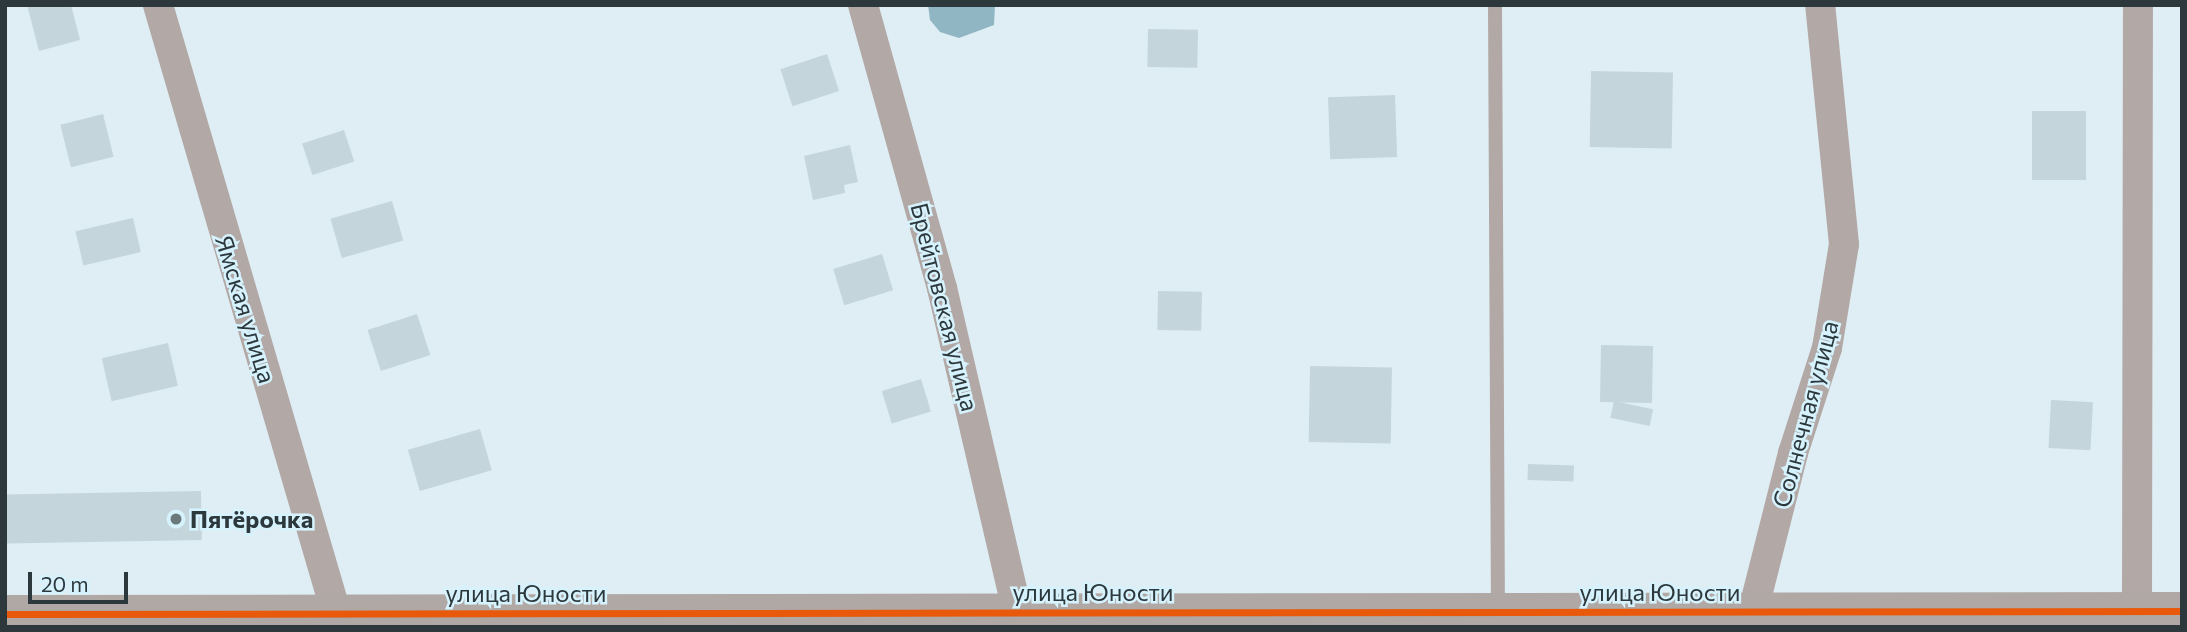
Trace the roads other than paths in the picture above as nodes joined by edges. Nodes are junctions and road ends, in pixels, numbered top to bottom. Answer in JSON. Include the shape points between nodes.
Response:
{"nodes":[{"id":1,"x":158,"y":5,"type":"edge"},
{"id":2,"x":863,"y":5,"type":"edge"},
{"id":3,"x":1495,"y":5,"type":"edge"},
{"id":4,"x":1820,"y":5,"type":"edge"},
{"id":5,"x":2138,"y":5,"type":"edge"},
{"id":6,"x":1017,"y":611,"type":"junction"},
{"id":7,"x":2137,"y":611,"type":"junction"},
{"id":8,"x":2182,"y":611,"type":"edge"},
{"id":9,"x":337,"y":612,"type":"junction"},
{"id":10,"x":1498,"y":612,"type":"junction"},
{"id":11,"x":5,"y":614,"type":"edge"},
{"id":12,"x":1749,"y":619,"type":"edge"}],
"edges":[{"from":1,"to":9,"type":"street","name":"Ямская улица"},
{"from":2,"to":6,"type":"street","name":"Брейтовская улица","via":[[943,288]]},
{"from":3,"to":10,"type":"lane"},
{"from":4,"to":12,"type":"street","name":"Солнечная улица","via":[[1844,244],[1827,348]]},
{"from":5,"to":7,"type":"street"},
{"from":6,"to":9,"type":"street","name":"улица Юности"},
{"from":6,"to":10,"type":"street","name":"улица Юности"},
{"from":7,"to":8,"type":"street","name":"улица Юности"},
{"from":7,"to":12,"type":"street","name":"улица Юности"},
{"from":9,"to":11,"type":"street","name":"улица Юности"},
{"from":10,"to":12,"type":"street","name":"улица Юности"}]}
